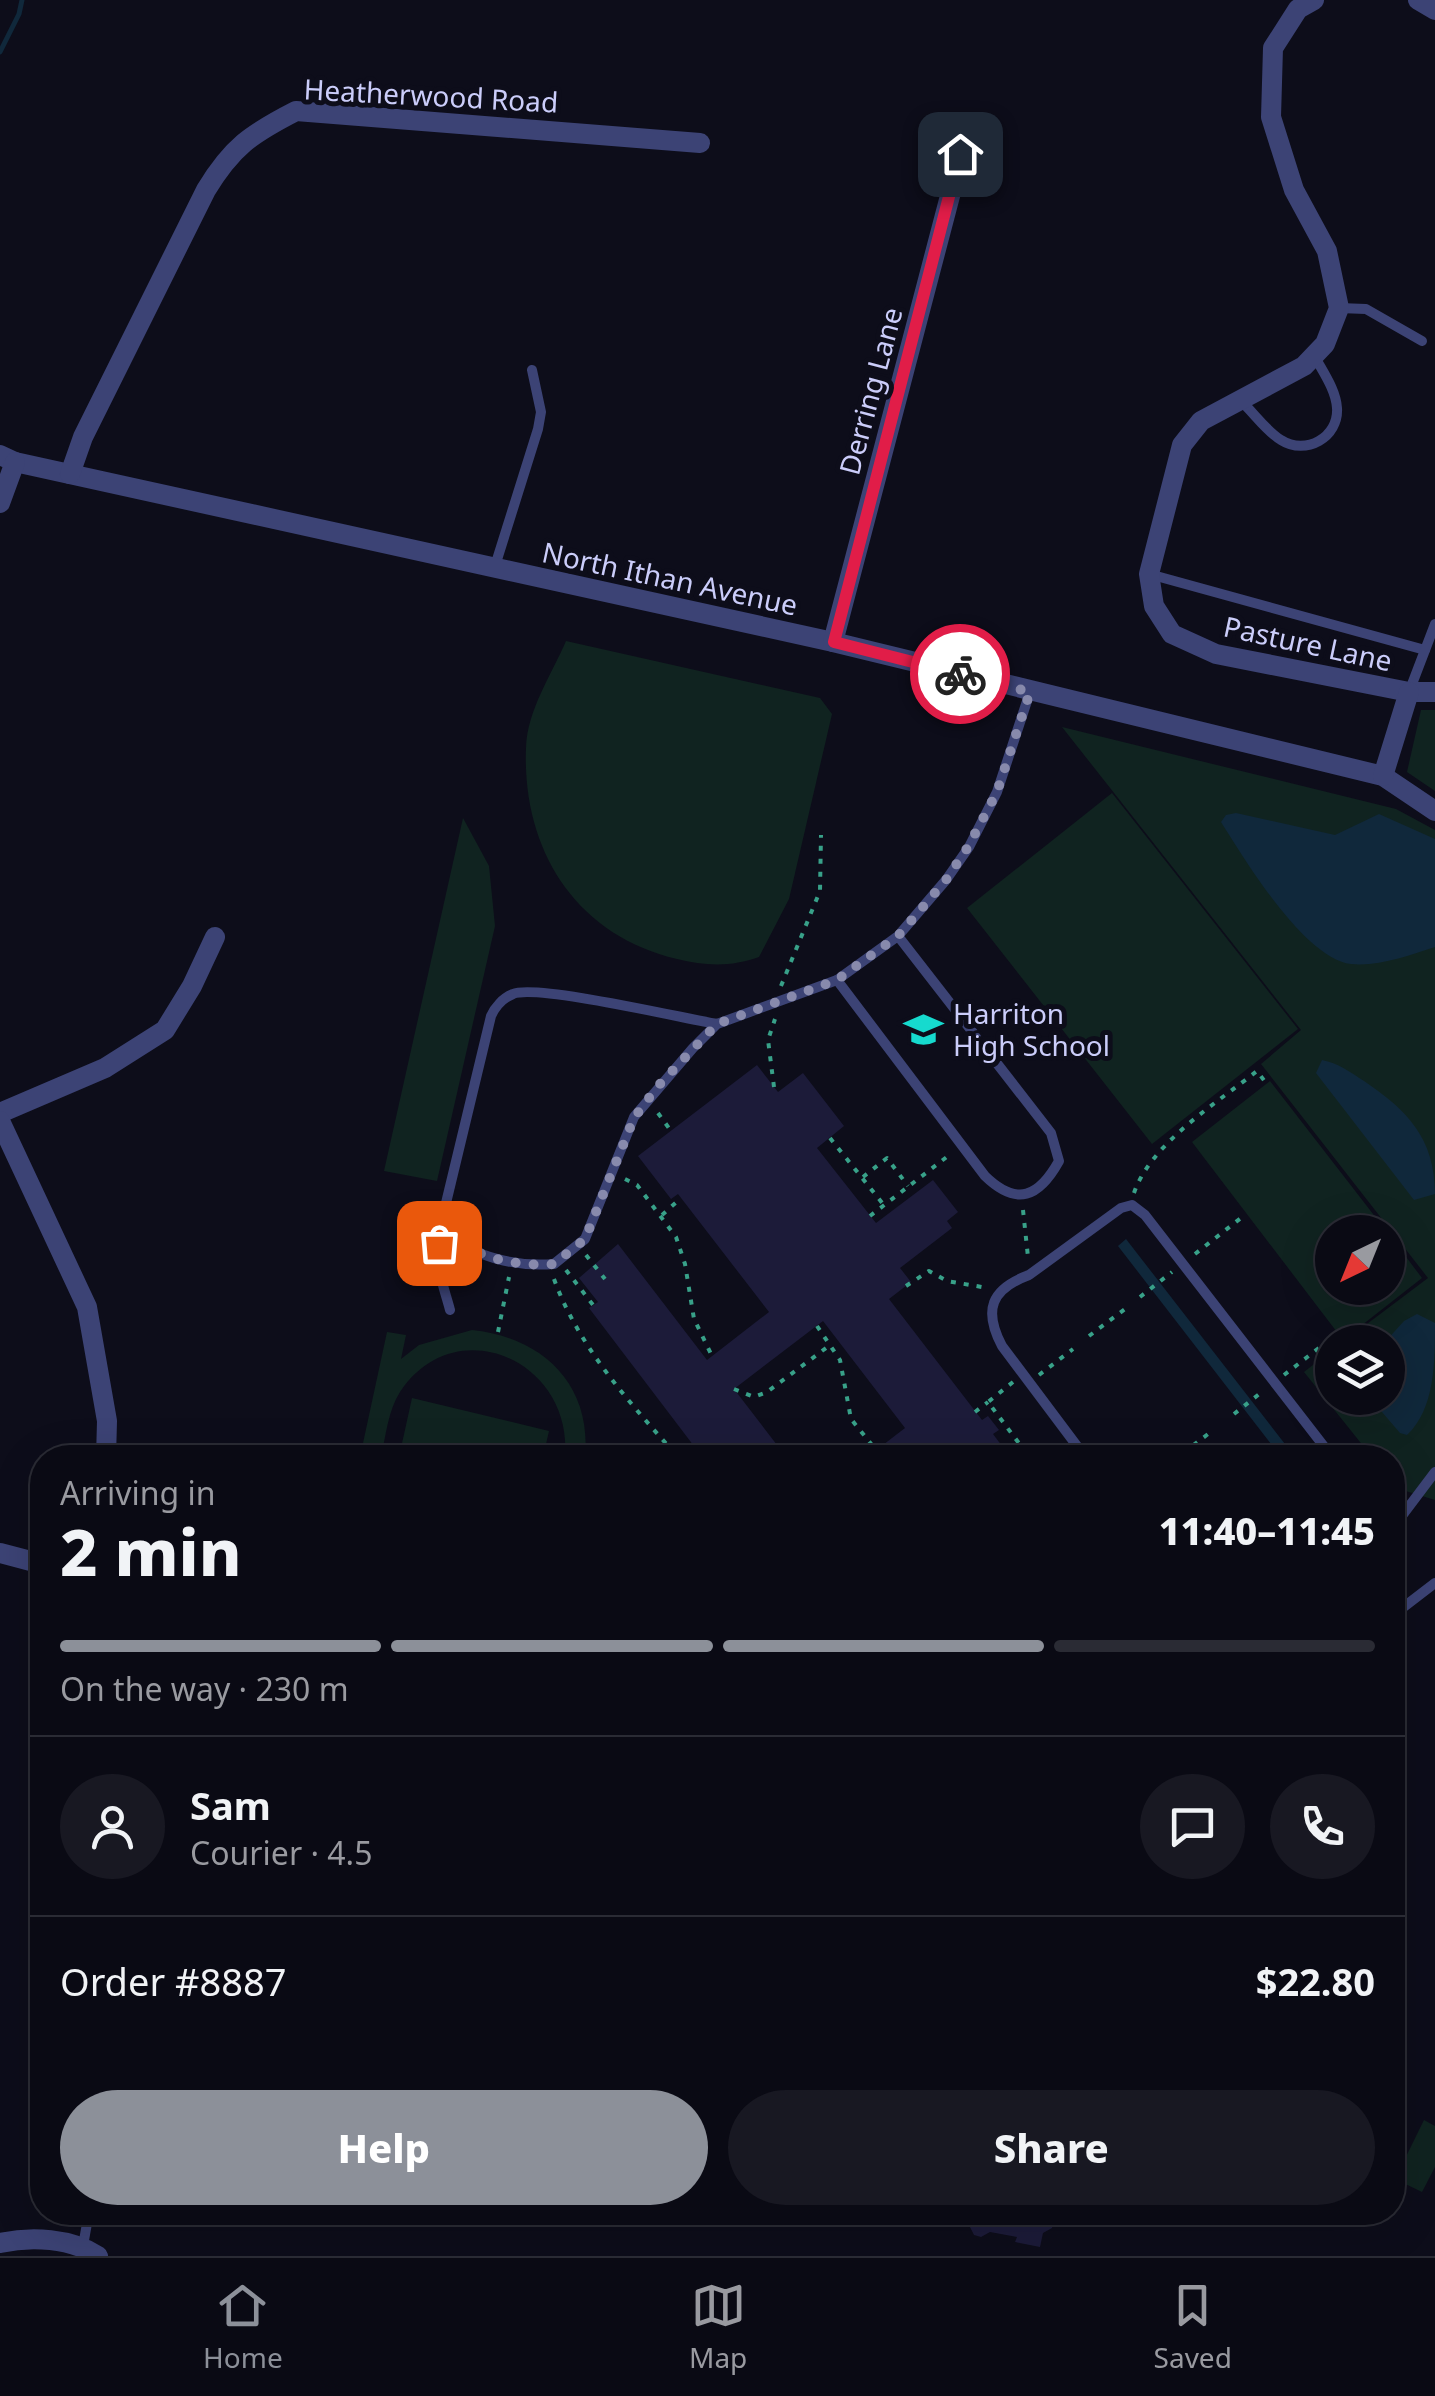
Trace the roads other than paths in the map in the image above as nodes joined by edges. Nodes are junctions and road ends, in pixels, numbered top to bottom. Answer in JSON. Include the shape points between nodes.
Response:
{"nodes":[{"id":1,"x":1314,"y":0,"type":"edge"},
{"id":2,"x":1418,"y":0,"type":"edge"},
{"id":3,"x":1435,"y":10,"type":"edge"},
{"id":4,"x":700,"y":143,"type":"dead end"},
{"id":5,"x":960,"y":154,"type":"dead end"},
{"id":6,"x":1339,"y":308,"type":"junction"},
{"id":7,"x":1422,"y":341,"type":"dead end"},
{"id":8,"x":1314,"y":356,"type":"junction"},
{"id":9,"x":532,"y":370,"type":"dead end"},
{"id":10,"x":1240,"y":400,"type":"junction"},
{"id":11,"x":7,"y":458,"type":"edge"},
{"id":12,"x":70,"y":474,"type":"junction"},
{"id":13,"x":0,"y":503,"type":"edge"},
{"id":14,"x":494,"y":568,"type":"junction"},
{"id":15,"x":1149,"y":574,"type":"junction"},
{"id":16,"x":1435,"y":624,"type":"edge"},
{"id":17,"x":834,"y":642,"type":"junction"},
{"id":18,"x":1425,"y":650,"type":"junction"},
{"id":19,"x":1030,"y":692,"type":"junction"},
{"id":20,"x":1409,"y":692,"type":"junction"},
{"id":21,"x":1435,"y":692,"type":"edge"},
{"id":22,"x":1383,"y":776,"type":"junction"},
{"id":23,"x":1435,"y":810,"type":"edge"},
{"id":24,"x":898,"y":936,"type":"junction"},
{"id":25,"x":216,"y":938,"type":"dead end"},
{"id":26,"x":837,"y":980,"type":"junction"},
{"id":27,"x":717,"y":1024,"type":"junction"},
{"id":28,"x":0,"y":1112,"type":"edge"},
{"id":29,"x":0,"y":1122,"type":"edge"},
{"id":30,"x":447,"y":1232,"type":"junction"},
{"id":31,"x":450,"y":1310,"type":"dead end"},
{"id":32,"x":106,"y":1445,"type":"edge"},
{"id":33,"x":1076,"y":1445,"type":"edge"},
{"id":34,"x":1323,"y":1445,"type":"edge"},
{"id":35,"x":1435,"y":1472,"type":"edge"},
{"id":36,"x":1405,"y":1512,"type":"edge"},
{"id":37,"x":0,"y":1553,"type":"edge"},
{"id":38,"x":30,"y":1561,"type":"edge"},
{"id":39,"x":1435,"y":1584,"type":"edge"},
{"id":40,"x":1405,"y":1606,"type":"edge"},
{"id":41,"x":90,"y":2225,"type":"edge"},
{"id":42,"x":0,"y":2243,"type":"edge"},
{"id":43,"x":91,"y":2251,"type":"edge"}],
"edges":[{"from":1,"to":6,"type":"street","via":[[1298,9],[1273,48],[1271,117],[1294,190],[1327,251]]},
{"from":2,"to":3,"type":"street"},
{"from":4,"to":12,"type":"street","name":"Heatherwood Road","via":[[296,111],[258,130],[226,157],[206,190]]},
{"from":5,"to":17,"type":"street","name":"Derring Lane"},
{"from":6,"to":7,"type":"lane","via":[[1366,309]]},
{"from":6,"to":8,"type":"street"},
{"from":8,"to":10,"type":"street"},
{"from":8,"to":10,"type":"lane","via":[[1337,403],[1334,426],[1316,443],[1281,440]]},
{"from":9,"to":14,"type":"lane","via":[[538,429]]},
{"from":10,"to":15,"type":"street","via":[[1200,421],[1182,445]]},
{"from":11,"to":12,"type":"street","name":"North Ithan Avenue"},
{"from":11,"to":13,"type":"street"},
{"from":12,"to":14,"type":"street","name":"North Ithan Avenue"},
{"from":14,"to":17,"type":"street","name":"North Ithan Avenue"},
{"from":15,"to":18,"type":"lane"},
{"from":15,"to":20,"type":"street","name":"Pasture Lane","via":[[1154,606],[1172,634],[1216,654]]},
{"from":16,"to":18,"type":"lane"},
{"from":17,"to":19,"type":"street","name":"North Ithan Avenue"},
{"from":18,"to":20,"type":"lane"},
{"from":19,"to":22,"type":"street","name":"North Ithan Avenue"},
{"from":19,"to":24,"type":"lane","via":[[997,792],[968,847]]},
{"from":20,"to":21,"type":"street","name":"Pasture Lane"},
{"from":20,"to":22,"type":"street"},
{"from":22,"to":23,"type":"street","name":"North Ithan Avenue"},
{"from":24,"to":26,"type":"lane"},
{"from":24,"to":26,"type":"lane","via":[[1052,1134],[1059,1161],[1047,1183],[1026,1195],[1002,1192],[985,1176]]},
{"from":25,"to":28,"type":"street","via":[[166,1030],[105,1068]]},
{"from":26,"to":27,"type":"lane"},
{"from":27,"to":30,"type":"lane","via":[[634,1118],[576,1249],[554,1264],[514,1262],[470,1250]]},
{"from":27,"to":30,"type":"lane","via":[[542,991],[512,994],[490,1016],[446,1203]]},
{"from":29,"to":32,"type":"street","via":[[87,1307]]},
{"from":30,"to":31,"type":"lane","via":[[436,1255]]},
{"from":33,"to":34,"type":"lane","via":[[1002,1346],[990,1312],[1012,1282],[1132,1205]]},
{"from":35,"to":36,"type":"lane"},
{"from":37,"to":38,"type":"street"},
{"from":39,"to":40,"type":"lane"},
{"from":41,"to":43,"type":"lane"},
{"from":42,"to":43,"type":"street","via":[[38,2239]]}]}
